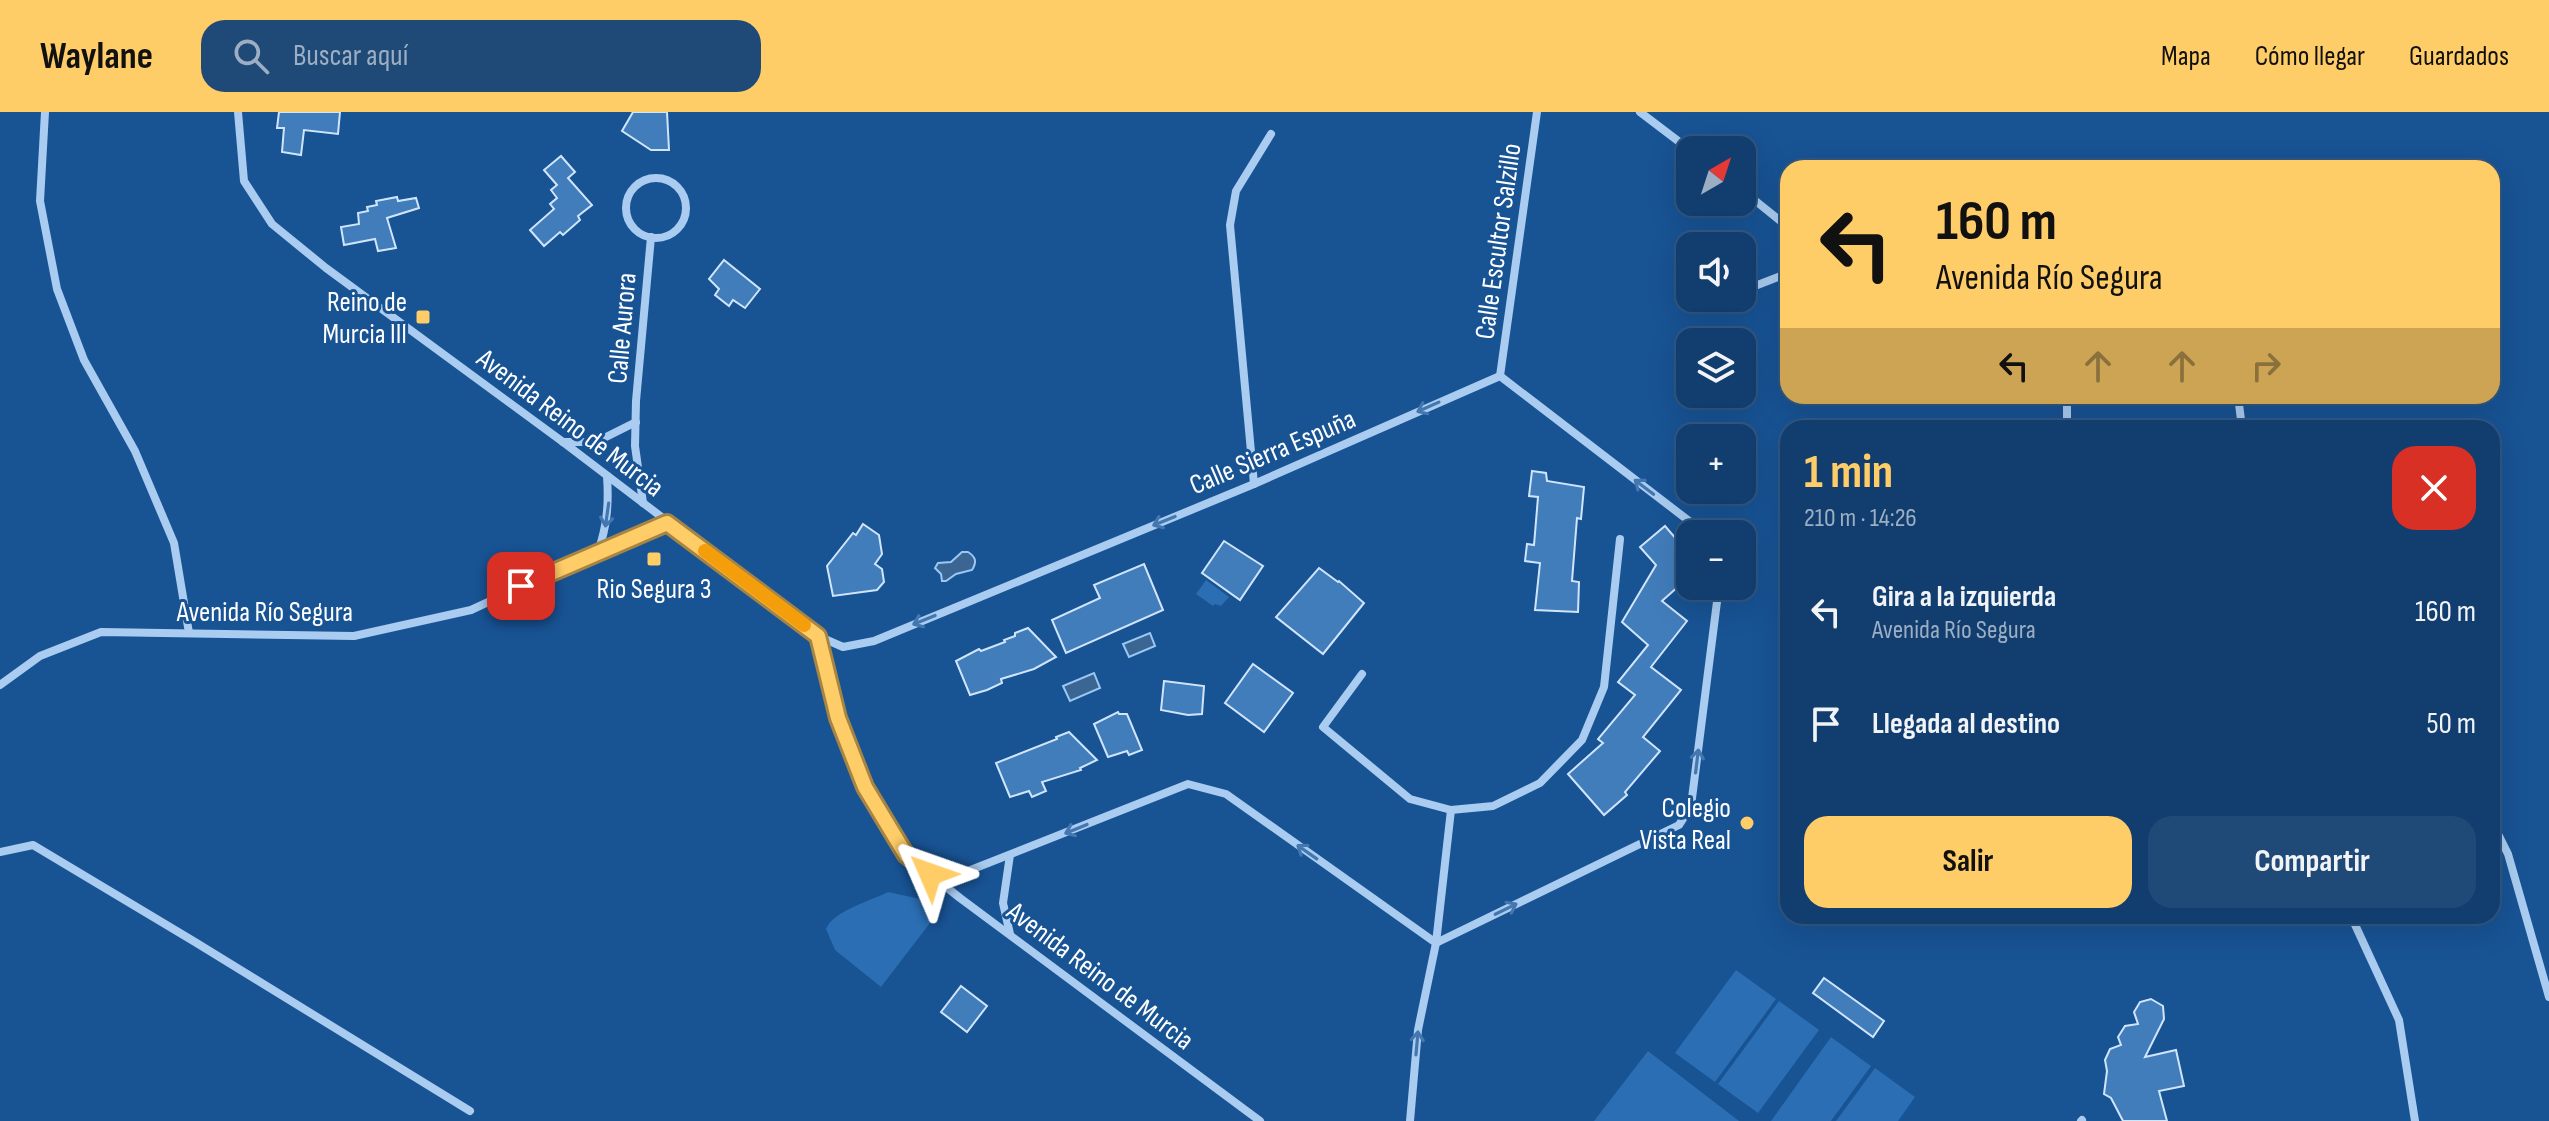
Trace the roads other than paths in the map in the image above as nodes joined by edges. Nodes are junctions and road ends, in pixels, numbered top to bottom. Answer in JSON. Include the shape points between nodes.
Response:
{"nodes":[{"id":1,"x":45,"y":112,"type":"edge"},
{"id":2,"x":238,"y":112,"type":"edge"},
{"id":3,"x":1537,"y":112,"type":"edge"},
{"id":4,"x":1640,"y":112,"type":"edge"},
{"id":5,"x":1271,"y":134,"type":"dead end"},
{"id":6,"x":1676,"y":139,"type":"edge"},
{"id":7,"x":1756,"y":200,"type":"edge"},
{"id":8,"x":1780,"y":218,"type":"edge"},
{"id":9,"x":651,"y":237,"type":"junction"},
{"id":10,"x":1780,"y":276,"type":"edge"},
{"id":11,"x":1756,"y":286,"type":"edge"},
{"id":12,"x":1500,"y":376,"type":"junction"},
{"id":13,"x":636,"y":422,"type":"junction"},
{"id":14,"x":563,"y":442,"type":"junction"},
{"id":15,"x":607,"y":476,"type":"junction"},
{"id":16,"x":1254,"y":484,"type":"junction"},
{"id":17,"x":643,"y":503,"type":"junction"},
{"id":18,"x":1688,"y":520,"type":"edge"},
{"id":19,"x":667,"y":523,"type":"junction"},
{"id":20,"x":1620,"y":539,"type":"dead end"},
{"id":21,"x":598,"y":552,"type":"junction"},
{"id":22,"x":1717,"y":600,"type":"edge"},
{"id":23,"x":189,"y":633,"type":"junction"},
{"id":24,"x":818,"y":636,"type":"junction"},
{"id":25,"x":1362,"y":674,"type":"dead end"},
{"id":26,"x":0,"y":685,"type":"edge"},
{"id":27,"x":1451,"y":810,"type":"junction"},
{"id":28,"x":2500,"y":838,"type":"edge"},
{"id":29,"x":0,"y":852,"type":"edge"},
{"id":30,"x":1010,"y":855,"type":"junction"},
{"id":31,"x":930,"y":874,"type":"junction"},
{"id":32,"x":2355,"y":924,"type":"edge"},
{"id":33,"x":1010,"y":934,"type":"junction"},
{"id":34,"x":1436,"y":943,"type":"junction"},
{"id":35,"x":2549,"y":997,"type":"edge"},
{"id":36,"x":470,"y":1111,"type":"dead end"},
{"id":37,"x":1260,"y":1121,"type":"edge"},
{"id":38,"x":1410,"y":1121,"type":"edge"},
{"id":39,"x":2415,"y":1121,"type":"edge"}],
"edges":[{"from":1,"to":23,"type":"street","via":[[40,201],[57,289],[84,360],[135,451],[174,543]]},
{"from":2,"to":14,"type":"street","name":"Avenida Reino de Murcia","via":[[244,181],[272,224]]},
{"from":3,"to":12,"type":"street","name":"Calle Escultor Salzillo"},
{"from":4,"to":6,"type":"street"},
{"from":5,"to":16,"type":"street","via":[[1236,191],[1230,225]]},
{"from":7,"to":8,"type":"street"},
{"from":9,"to":9,"type":"street","via":[[671,234],[687,206],[678,187],[662,178],[642,181],[627,200],[629,221]]},
{"from":9,"to":13,"type":"street","name":"Calle Aurora"},
{"from":10,"to":11,"type":"street"},
{"from":12,"to":16,"type":"street","name":"Calle Sierra Espuña","one_way":true},
{"from":18,"to":12,"type":"street","one_way":true},
{"from":13,"to":14,"type":"street","name":"Calle Aurora","via":[[596,442]]},
{"from":13,"to":17,"type":"street","name":"Calle Aurora"},
{"from":14,"to":15,"type":"street","name":"Avenida Reino de Murcia"},
{"from":15,"to":17,"type":"street","name":"Avenida Reino de Murcia"},
{"from":15,"to":21,"type":"street","one_way":true,"via":[[609,504]]},
{"from":16,"to":24,"type":"street","name":"Calle Sierra Espuña","one_way":true,"via":[[874,641],[843,647]]},
{"from":17,"to":19,"type":"street","name":"Avenida Reino de Murcia"},
{"from":19,"to":21,"type":"street","name":"Avenida Río Segura"},
{"from":19,"to":24,"type":"street","name":"Avenida Reino de Murcia"},
{"from":20,"to":27,"type":"street","via":[[1604,687],[1582,740],[1540,783],[1493,806]]},
{"from":21,"to":23,"type":"street","name":"Avenida Río Segura","via":[[471,610],[354,636]]},
{"from":34,"to":22,"type":"street","one_way":true,"via":[[1679,825],[1691,806]]},
{"from":23,"to":26,"type":"street","name":"Avenida Río Segura","via":[[101,632],[40,656]]},
{"from":24,"to":31,"type":"street","name":"Avenida Reino de Murcia","via":[[838,718],[865,787],[906,855]]},
{"from":25,"to":27,"type":"street","via":[[1323,727],[1410,799]]},
{"from":27,"to":34,"type":"street"},
{"from":28,"to":35,"type":"street"},
{"from":29,"to":36,"type":"street","via":[[33,845]]},
{"from":30,"to":31,"type":"street","via":[[968,871]]},
{"from":30,"to":33,"type":"street","via":[[1003,903]]},
{"from":34,"to":30,"type":"street","one_way":true,"via":[[1226,794],[1188,784]]},
{"from":31,"to":33,"type":"street","name":"Avenida Reino de Murcia"},
{"from":32,"to":39,"type":"street","via":[[2399,1020]]},
{"from":33,"to":37,"type":"street","name":"Avenida Reino de Murcia"},
{"from":38,"to":34,"type":"street","one_way":true,"via":[[1418,1030]]}]}
